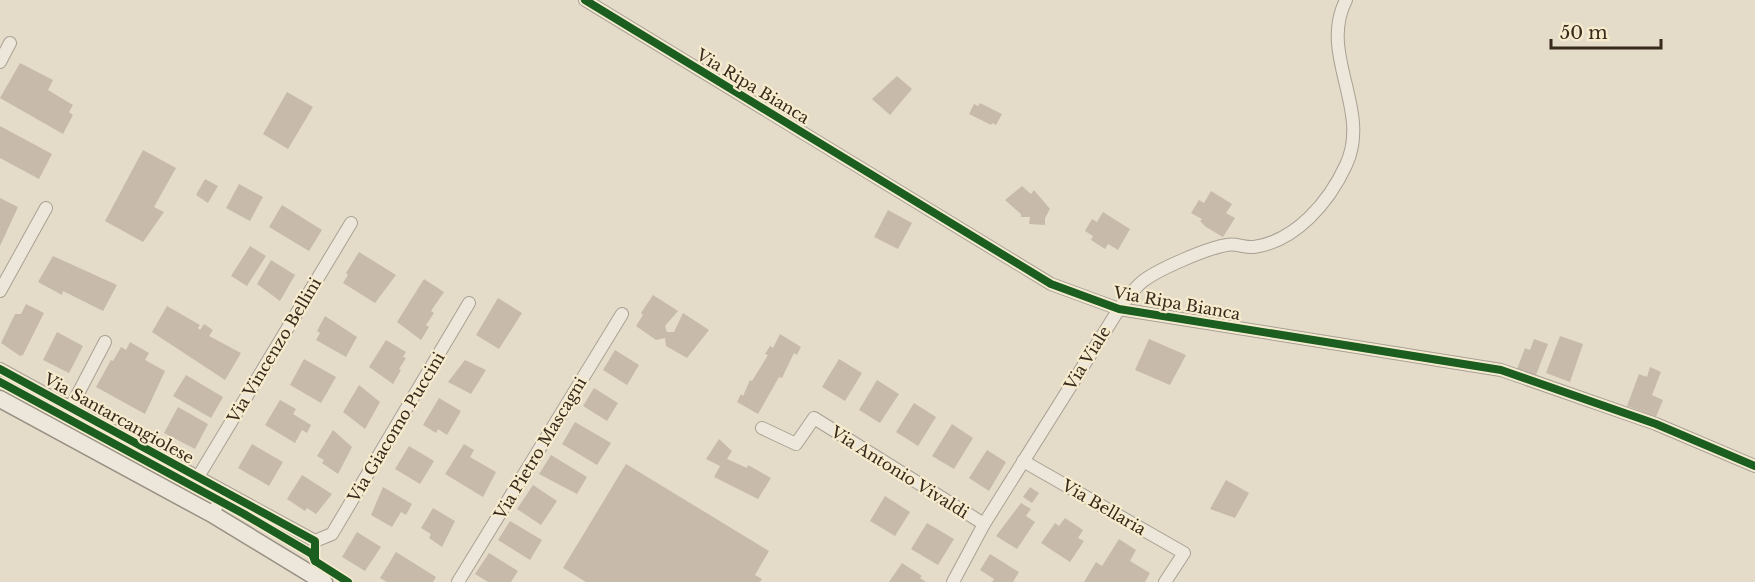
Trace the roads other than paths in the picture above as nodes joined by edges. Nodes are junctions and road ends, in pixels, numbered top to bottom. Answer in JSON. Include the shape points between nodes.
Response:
{"nodes":[{"id":1,"x":585,"y":0,"type":"edge"},
{"id":2,"x":1346,"y":0,"type":"edge"},
{"id":3,"x":10,"y":43,"type":"dead end"},
{"id":4,"x":0,"y":62,"type":"edge"},
{"id":5,"x":46,"y":208,"type":"dead end"},
{"id":6,"x":351,"y":223,"type":"dead end"},
{"id":7,"x":0,"y":291,"type":"edge"},
{"id":8,"x":470,"y":303,"type":"dead end"},
{"id":9,"x":1119,"y":309,"type":"junction"},
{"id":10,"x":622,"y":314,"type":"dead end"},
{"id":11,"x":105,"y":342,"type":"dead end"},
{"id":12,"x":0,"y":369,"type":"edge"},
{"id":13,"x":0,"y":399,"type":"edge"},
{"id":14,"x":71,"y":407,"type":"junction"},
{"id":15,"x":762,"y":428,"type":"dead end"},
{"id":16,"x":1023,"y":461,"type":"junction"},
{"id":17,"x":1755,"y":466,"type":"edge"},
{"id":18,"x":198,"y":477,"type":"junction"},
{"id":19,"x":225,"y":492,"type":"junction"},
{"id":20,"x":212,"y":514,"type":"junction"},
{"id":21,"x":984,"y":524,"type":"junction"},
{"id":22,"x":315,"y":541,"type":"joint"},
{"id":23,"x":324,"y":582,"type":"edge"},
{"id":24,"x":458,"y":582,"type":"edge"},
{"id":25,"x":953,"y":582,"type":"edge"},
{"id":26,"x":1165,"y":582,"type":"edge"}],
"edges":[{"from":1,"to":9,"type":"street","name":"Via Ripa Bianca","via":[[1051,284]]},
{"from":2,"to":9,"type":"street","name":"Via Viale","via":[[1336,38],[1355,119],[1347,163],[1324,202],[1283,239],[1252,247],[1228,244],[1191,256],[1143,281]]},
{"from":3,"to":4,"type":"street"},
{"from":5,"to":7,"type":"street"},
{"from":6,"to":18,"type":"street","name":"Via Vincenzo Bellini"},
{"from":8,"to":22,"type":"street","name":"Via Giacomo Puccini","via":[[332,534]]},
{"from":9,"to":16,"type":"street","name":"Via Viale"},
{"from":9,"to":17,"type":"street","name":"Via Ripa Bianca","via":[[1501,370],[1656,424]]},
{"from":10,"to":24,"type":"street","name":"Via Pietro Mascagni"},
{"from":11,"to":14,"type":"street"},
{"from":12,"to":14,"type":"street","name":"Via Santarcangiolese"},
{"from":13,"to":20,"type":"main road"},
{"from":14,"to":18,"type":"street","name":"Via Santarcangiolese"},
{"from":15,"to":21,"type":"street","name":"Via Antonio Vivaldi","via":[[796,444],[814,418]]},
{"from":16,"to":21,"type":"street","name":"Via Viale"},
{"from":16,"to":26,"type":"street","name":"Via Bellaria","via":[[1184,553]]},
{"from":18,"to":19,"type":"street","name":"Via Santarcangiolese"},
{"from":19,"to":20,"type":"street"},
{"from":19,"to":22,"type":"street","name":"Via Santarcangiolese"},
{"from":20,"to":23,"type":"main road"},
{"from":21,"to":25,"type":"street","name":"Via Viale"}]}
